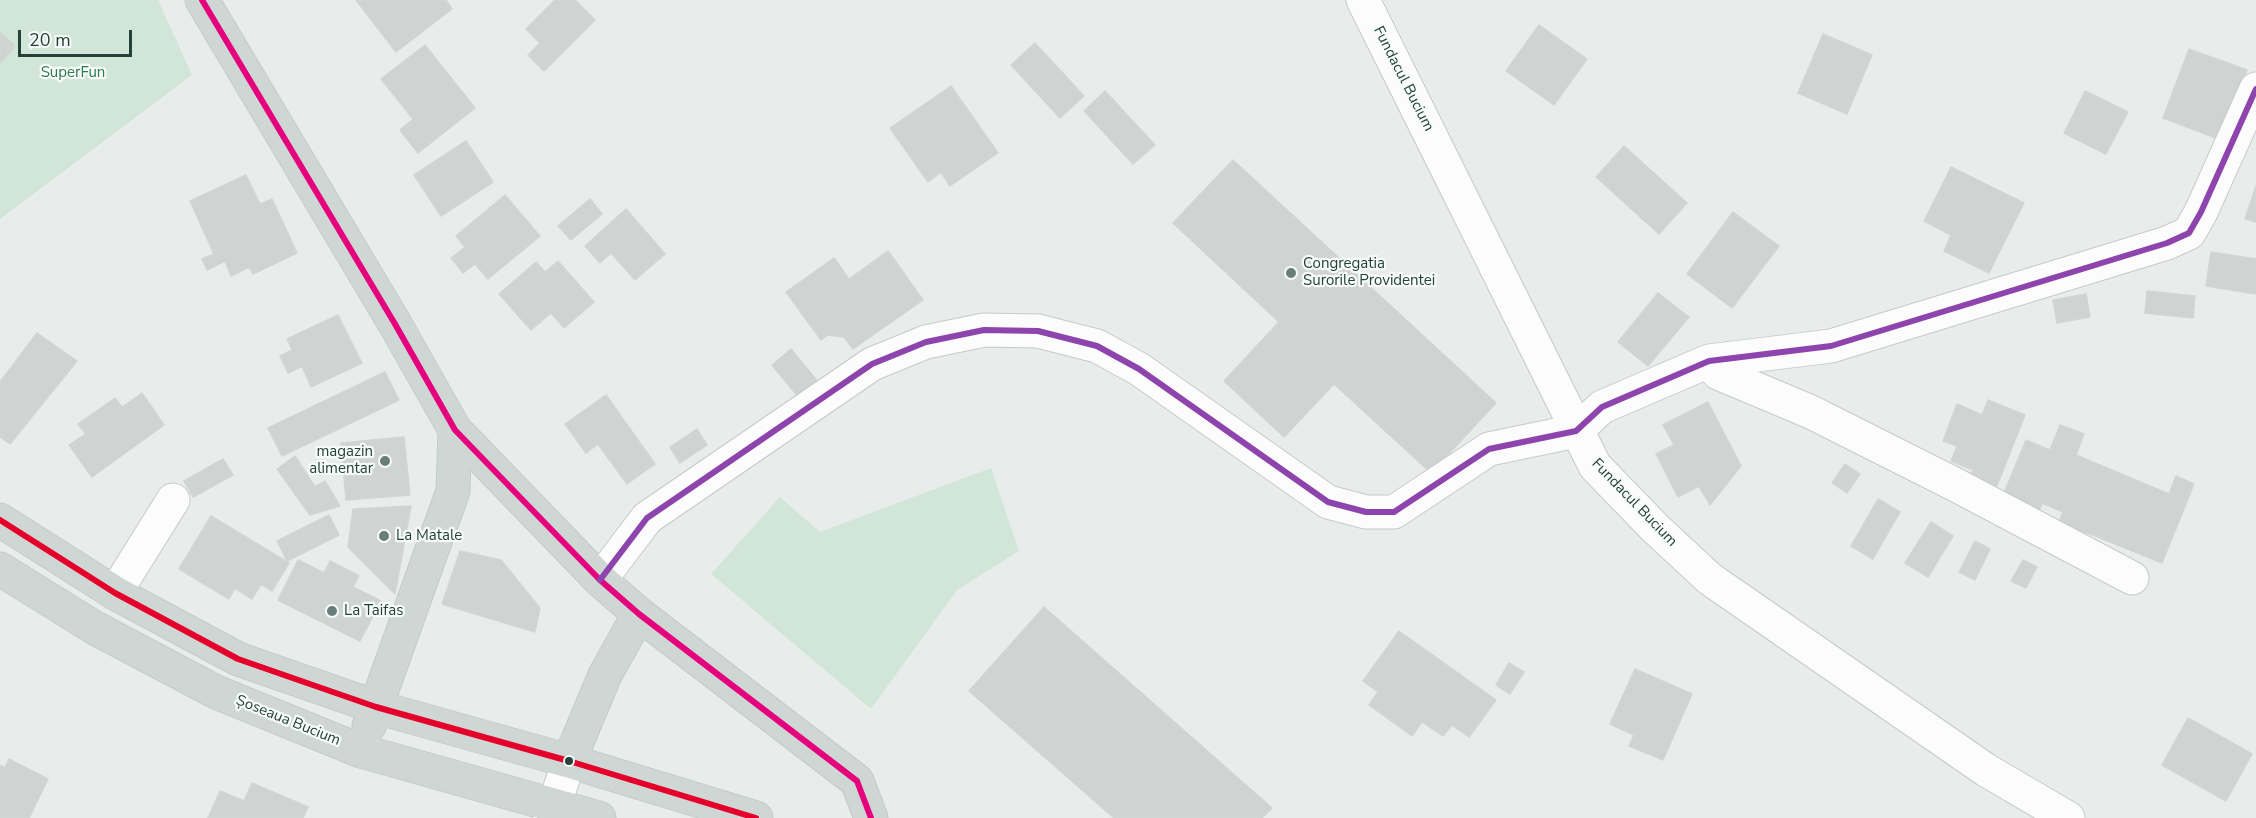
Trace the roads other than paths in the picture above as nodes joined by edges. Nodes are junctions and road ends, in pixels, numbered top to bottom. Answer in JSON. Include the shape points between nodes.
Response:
{"nodes":[{"id":1,"x":202,"y":0,"type":"edge"},
{"id":2,"x":1363,"y":0,"type":"edge"},
{"id":3,"x":2256,"y":89,"type":"edge"},
{"id":4,"x":1709,"y":361,"type":"junction"},
{"id":5,"x":455,"y":430,"type":"junction"},
{"id":6,"x":1576,"y":432,"type":"junction"},
{"id":7,"x":173,"y":500,"type":"dead end"},
{"id":8,"x":0,"y":520,"type":"edge"},
{"id":9,"x":0,"y":569,"type":"edge"},
{"id":10,"x":2132,"y":578,"type":"dead end"},
{"id":11,"x":600,"y":580,"type":"junction"},
{"id":12,"x":115,"y":593,"type":"junction"},
{"id":13,"x":639,"y":614,"type":"junction"},
{"id":14,"x":376,"y":706,"type":"junction"},
{"id":15,"x":361,"y":751,"type":"junction"},
{"id":16,"x":569,"y":761,"type":"junction"},
{"id":17,"x":552,"y":811,"type":"edge"},
{"id":18,"x":599,"y":818,"type":"edge"},
{"id":19,"x":756,"y":818,"type":"edge"},
{"id":20,"x":871,"y":818,"type":"edge"},
{"id":21,"x":2068,"y":818,"type":"edge"}],
"edges":[{"from":1,"to":5,"type":"main road"},
{"from":2,"to":6,"type":"street","name":"Fundacul Bucium"},
{"from":3,"to":4,"type":"street","via":[[2189,233],[1831,346]]},
{"from":4,"to":6,"type":"street","via":[[1602,407]]},
{"from":4,"to":10,"type":"street","via":[[1718,373],[1821,417]]},
{"from":5,"to":11,"type":"main road"},
{"from":5,"to":14,"type":"main road","via":[[453,491]]},
{"from":6,"to":11,"type":"street","via":[[1489,449],[1394,512],[1366,512],[1328,502],[1139,369],[1097,346],[1038,331],[984,330],[926,342],[872,364],[647,518]]},
{"from":6,"to":21,"type":"street","name":"Fundacul Bucium","via":[[1595,466],[1710,579],[1986,770]]},
{"from":7,"to":12,"type":"street"},
{"from":8,"to":12,"type":"main road"},
{"from":9,"to":15,"type":"main road","name":"Șoseaua Bucium","via":[[95,628],[216,692]]},
{"from":11,"to":13,"type":"main road"},
{"from":12,"to":14,"type":"main road","via":[[238,659]]},
{"from":13,"to":16,"type":"main road","via":[[605,675]]},
{"from":13,"to":20,"type":"main road","via":[[857,781]]},
{"from":14,"to":15,"type":"main road"},
{"from":14,"to":16,"type":"main road"},
{"from":15,"to":17,"type":"main road","name":"Șoseaua Bucium"},
{"from":16,"to":17,"type":"street"},
{"from":16,"to":19,"type":"main road"},
{"from":17,"to":18,"type":"main road","name":"Șoseaua Bucium"}]}
